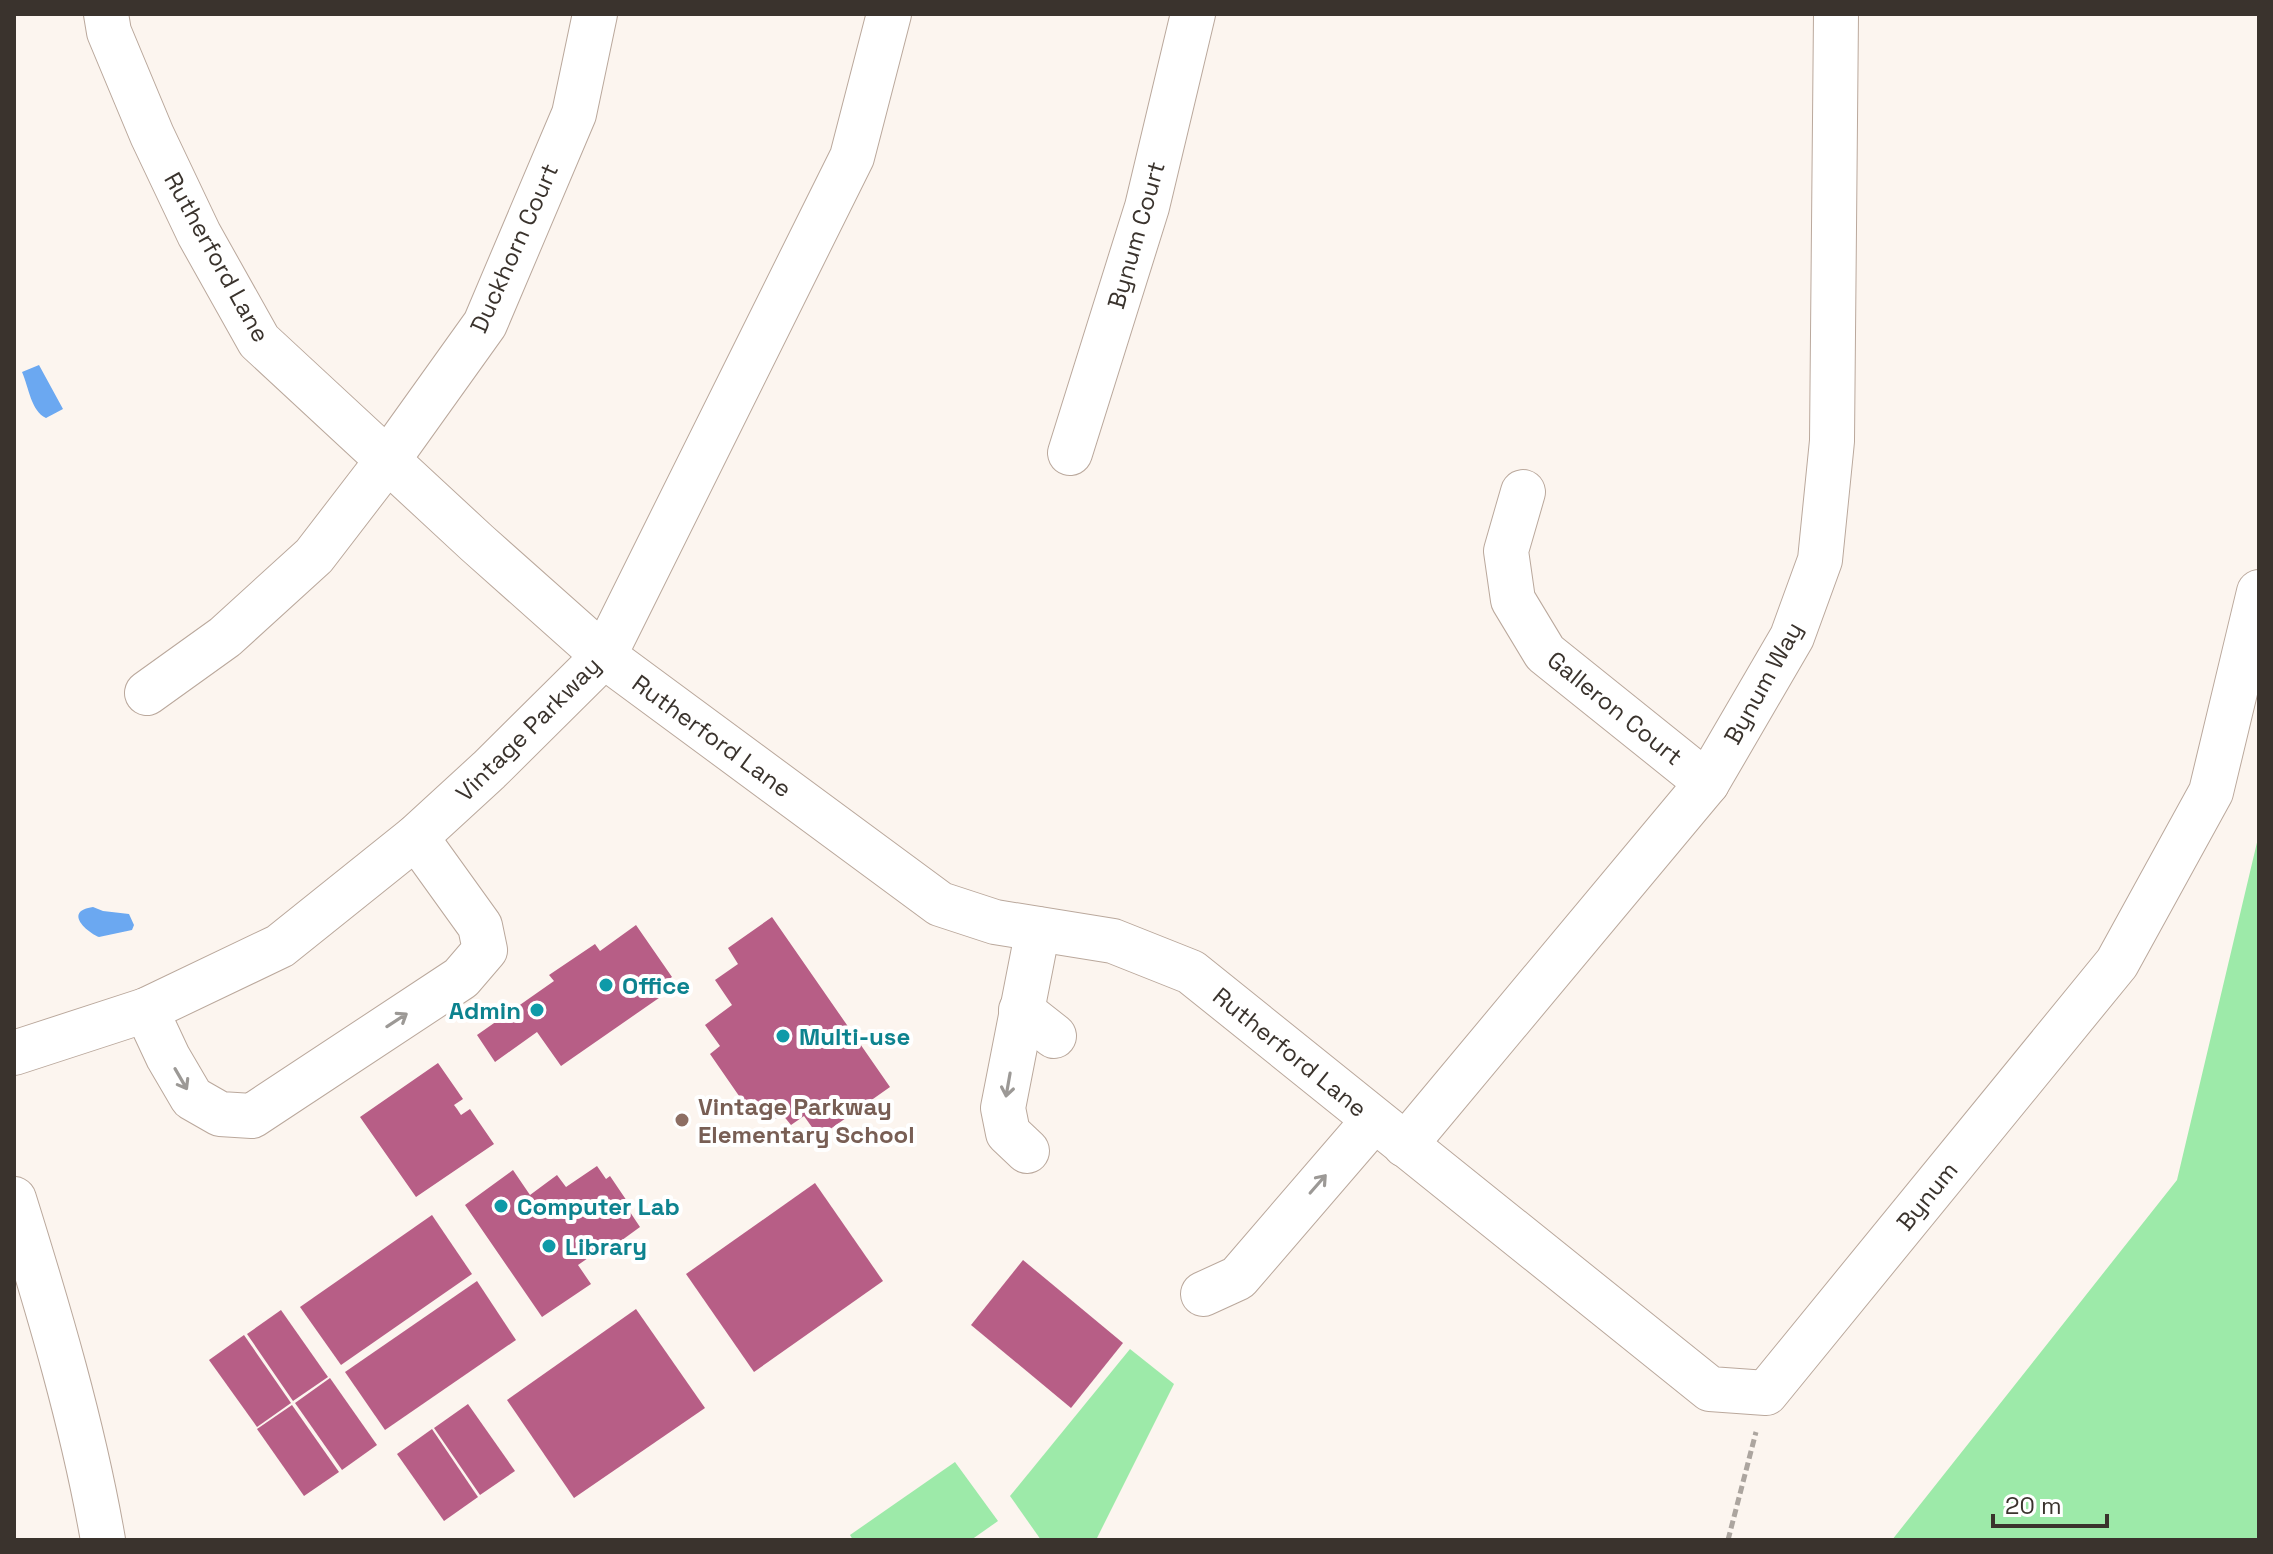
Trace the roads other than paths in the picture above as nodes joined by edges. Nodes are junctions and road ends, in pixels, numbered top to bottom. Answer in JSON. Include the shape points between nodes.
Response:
{"nodes":[{"id":1,"x":106,"y":14,"type":"edge"},
{"id":2,"x":595,"y":14,"type":"edge"},
{"id":3,"x":889,"y":14,"type":"edge"},
{"id":4,"x":1193,"y":14,"type":"edge"},
{"id":5,"x":1836,"y":14,"type":"edge"},
{"id":6,"x":1070,"y":453,"type":"dead end"},
{"id":7,"x":387,"y":461,"type":"junction"},
{"id":8,"x":1523,"y":492,"type":"dead end"},
{"id":9,"x":2259,"y":592,"type":"edge"},
{"id":10,"x":604,"y":656,"type":"junction"},
{"id":11,"x":147,"y":693,"type":"dead end"},
{"id":12,"x":1707,"y":783,"type":"junction"},
{"id":13,"x":416,"y":837,"type":"junction"},
{"id":14,"x":1038,"y":929,"type":"junction"},
{"id":15,"x":146,"y":1010,"type":"junction"},
{"id":16,"x":14,"y":1053,"type":"edge"},
{"id":17,"x":1389,"y":1133,"type":"junction"},
{"id":18,"x":1027,"y":1151,"type":"dead end"},
{"id":19,"x":14,"y":1199,"type":"edge"},
{"id":20,"x":1203,"y":1294,"type":"dead end"},
{"id":21,"x":103,"y":1540,"type":"edge"}],
"edges":[{"from":1,"to":7,"type":"street","name":"Rutherford Lane","via":[[152,135],[259,341]]},
{"from":2,"to":7,"type":"street","name":"Duckhorn Court","via":[[574,114],[485,324]]},
{"from":3,"to":10,"type":"street","name":"Vintage Parkway","via":[[852,157]]},
{"from":4,"to":6,"type":"street","name":"Bynum Court","via":[[1147,207]]},
{"from":5,"to":12,"type":"street","name":"Bynum Way","via":[[1832,441],[1820,560],[1792,637]]},
{"from":7,"to":10,"type":"street","name":"Rutherford Lane"},
{"from":7,"to":11,"type":"street","name":"Duckhorn Court","via":[[314,556],[225,637]]},
{"from":8,"to":12,"type":"street","name":"Galleron Court","via":[[1506,551],[1513,600],[1545,653]]},
{"from":9,"to":17,"type":"street","name":"Bynum","via":[[2211,792],[2117,963],[1766,1393],[1710,1389]]},
{"from":10,"to":13,"type":"street","name":"Vintage Parkway"},
{"from":10,"to":14,"type":"street","name":"Rutherford Lane","via":[[940,904]]},
{"from":12,"to":17,"type":"street","name":"Bynum Way"},
{"from":13,"to":15,"type":"street","name":"Vintage Parkway","via":[[280,946]]},
{"from":15,"to":13,"type":"street","one_way":true,"via":[[192,1098],[220,1114],[252,1116],[461,978],[485,950],[480,926]]},
{"from":14,"to":17,"type":"street","name":"Rutherford Lane","via":[[1113,941],[1191,972]]},
{"from":14,"to":18,"type":"street","one_way":true,"via":[[1038,1023],[1003,1108],[1008,1133]]},
{"from":15,"to":16,"type":"street","name":"Vintage Parkway"},
{"from":20,"to":17,"type":"street","name":"Bynum Way","one_way":true,"via":[[1238,1278],[1279,1212]]},
{"from":19,"to":21,"type":"street","via":[[92,1478]]}]}
